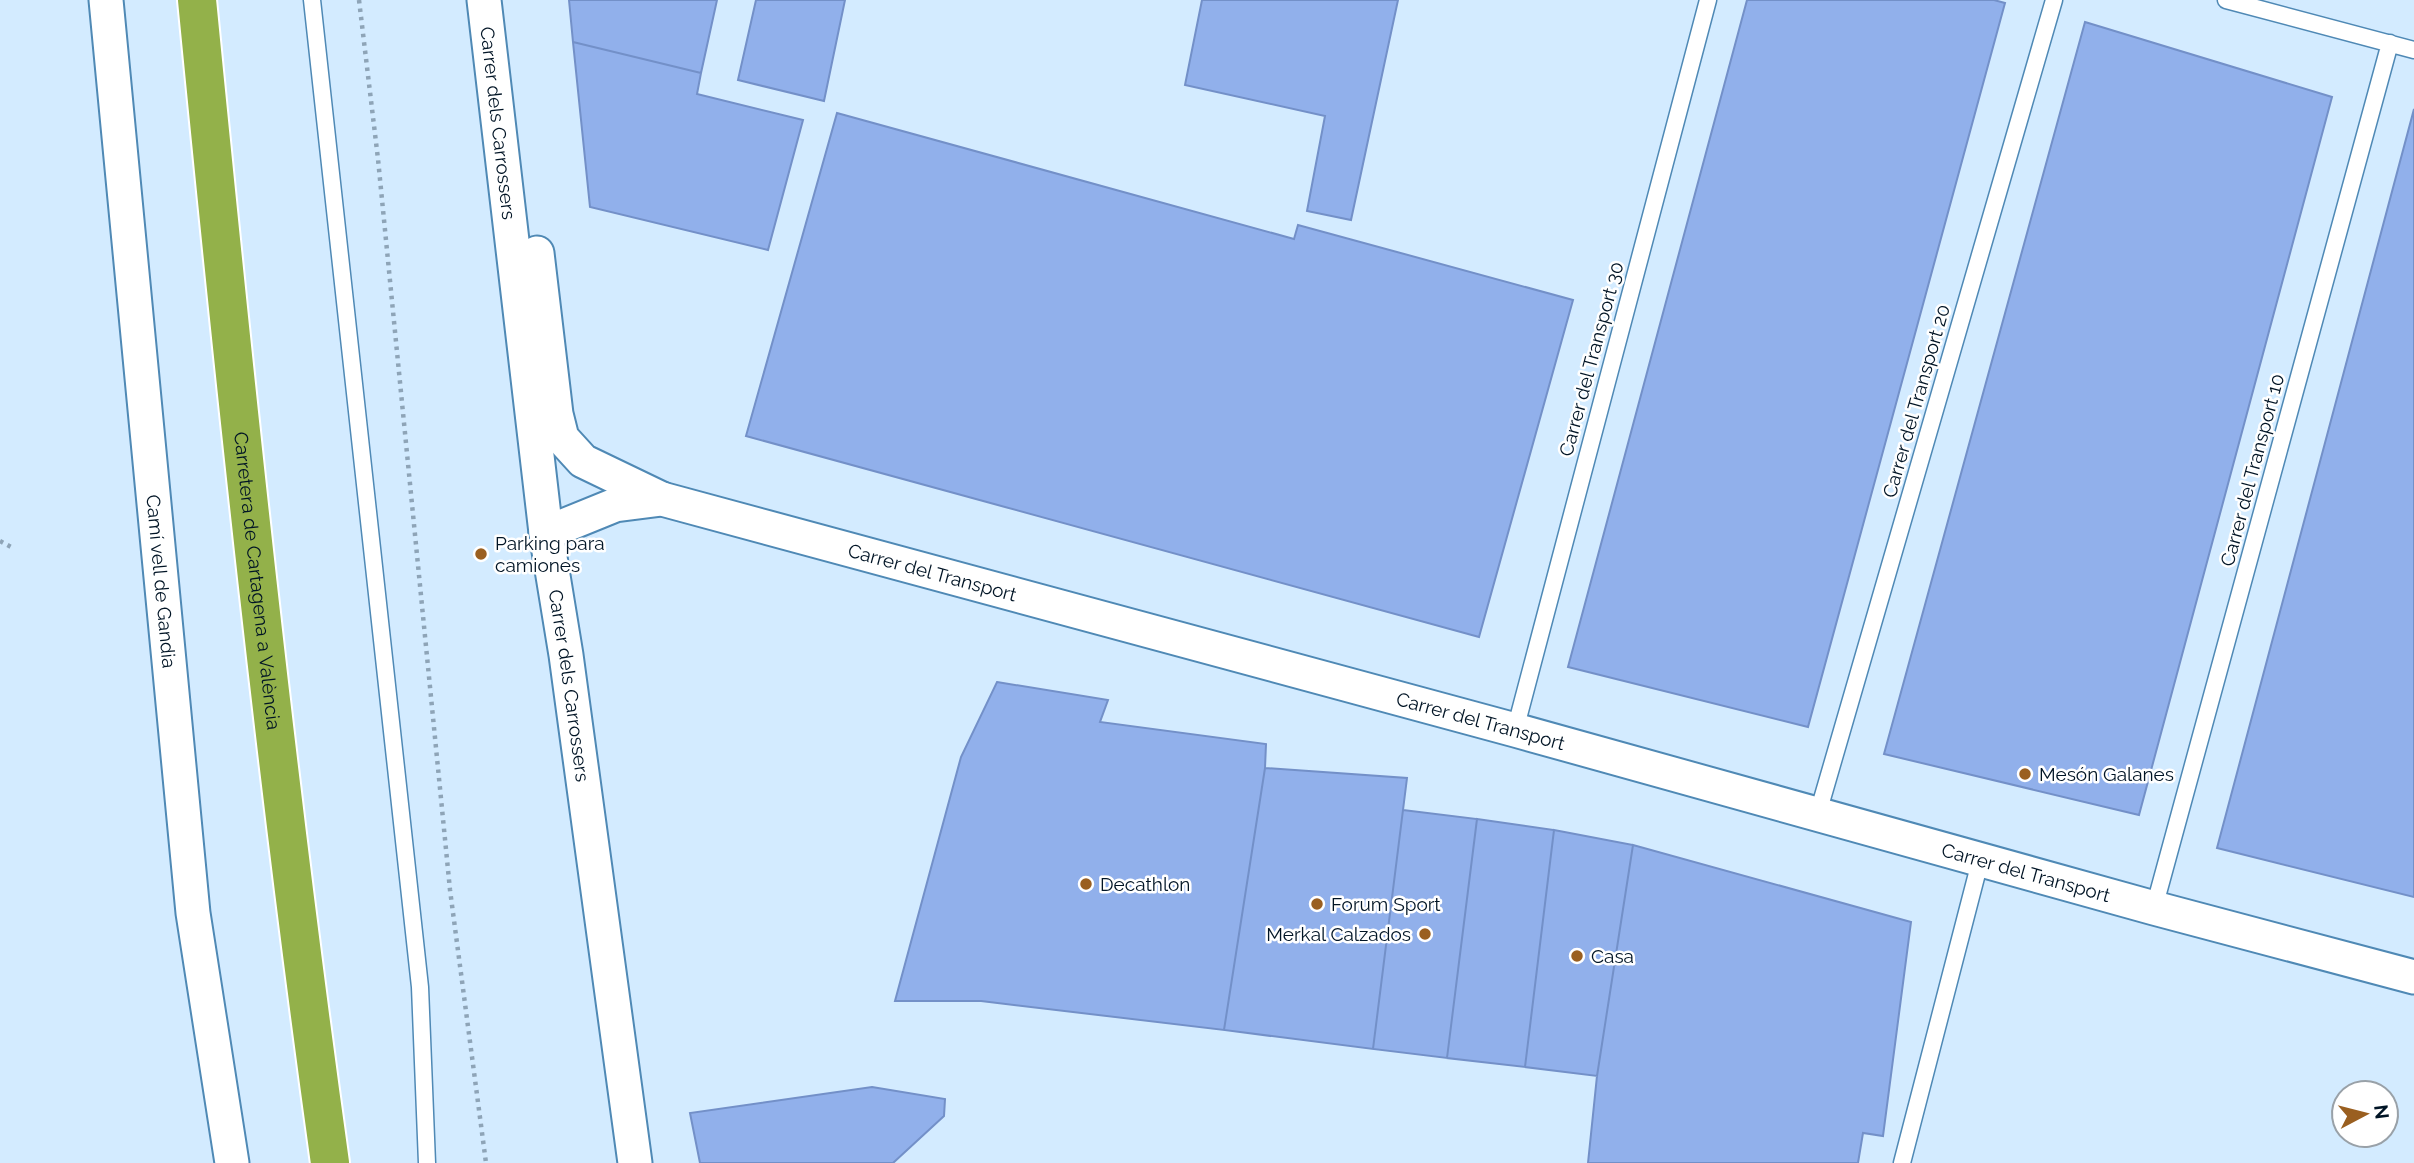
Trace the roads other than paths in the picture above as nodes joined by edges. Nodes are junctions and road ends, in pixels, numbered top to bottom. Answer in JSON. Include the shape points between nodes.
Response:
{"nodes":[{"id":1,"x":106,"y":0,"type":"edge"},
{"id":2,"x":197,"y":0,"type":"edge"},
{"id":3,"x":312,"y":0,"type":"edge"},
{"id":4,"x":484,"y":0,"type":"edge"},
{"id":5,"x":507,"y":0,"type":"edge"},
{"id":6,"x":1708,"y":0,"type":"edge"},
{"id":7,"x":2054,"y":0,"type":"edge"},
{"id":8,"x":2226,"y":0,"type":"edge"},
{"id":9,"x":2390,"y":43,"type":"junction"},
{"id":10,"x":2414,"y":50,"type":"edge"},
{"id":11,"x":662,"y":499,"type":"junction"},
{"id":12,"x":546,"y":533,"type":"junction"},
{"id":13,"x":1515,"y":730,"type":"junction"},
{"id":14,"x":1818,"y":813,"type":"junction"},
{"id":15,"x":1980,"y":858,"type":"junction"},
{"id":16,"x":2154,"y":908,"type":"junction"},
{"id":17,"x":2414,"y":977,"type":"edge"},
{"id":18,"x":232,"y":1163,"type":"edge"},
{"id":19,"x":331,"y":1163,"type":"edge"},
{"id":20,"x":426,"y":1163,"type":"edge"},
{"id":21,"x":635,"y":1163,"type":"edge"},
{"id":22,"x":1902,"y":1163,"type":"edge"}],
"edges":[{"from":1,"to":18,"type":"street","name":"Camí vell de Gandia","via":[[193,913]]},
{"from":2,"to":19,"type":"highway","name":"Carretera de Cartagena a València","via":[[257,572]]},
{"from":3,"to":20,"type":"lane","via":[[420,987]]},
{"from":4,"to":12,"type":"street","name":"Carrer dels Carrossers"},
{"from":5,"to":11,"type":"street","name":"Carrer dels Carrossers","via":[[562,438],[583,461]]},
{"from":6,"to":13,"type":"lane","name":"Carrer del Transport 30"},
{"from":7,"to":14,"type":"lane","name":"Carrer del Transport 20"},
{"from":8,"to":9,"type":"lane"},
{"from":9,"to":10,"type":"lane"},
{"from":9,"to":16,"type":"lane","name":"Carrer del Transport 10"},
{"from":11,"to":12,"type":"street","name":"Carrer del Transport","via":[[615,505]]},
{"from":11,"to":13,"type":"street","name":"Carrer del Transport"},
{"from":12,"to":21,"type":"street","name":"Carrer dels Carrossers"},
{"from":13,"to":14,"type":"street","name":"Carrer del Transport"},
{"from":14,"to":15,"type":"street","name":"Carrer del Transport"},
{"from":15,"to":16,"type":"street","name":"Carrer del Transport"},
{"from":15,"to":22,"type":"lane"},
{"from":16,"to":17,"type":"street","name":"Carrer del Transport"}]}
